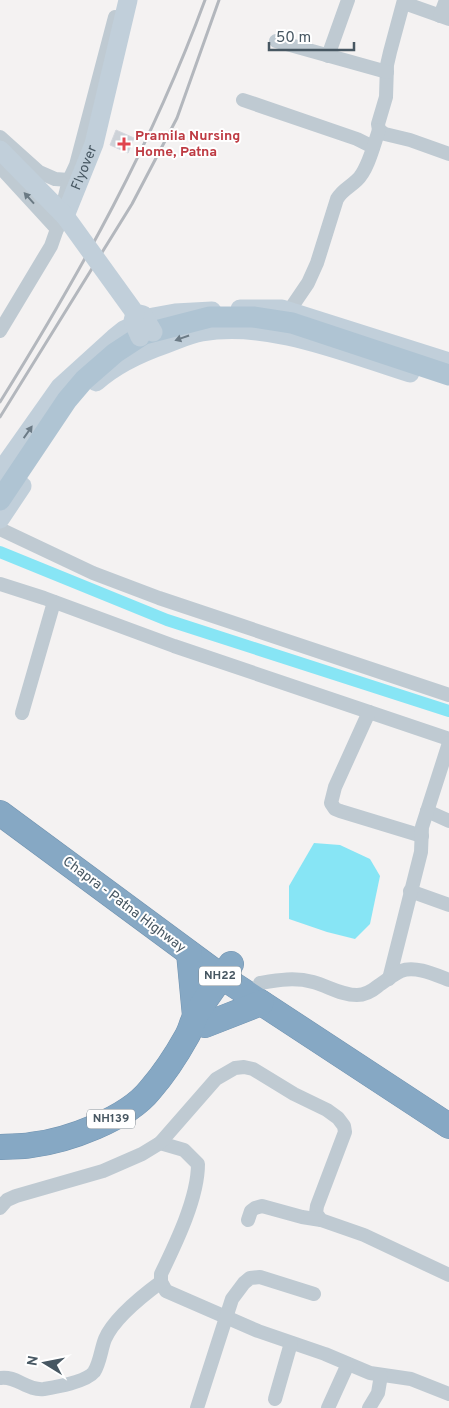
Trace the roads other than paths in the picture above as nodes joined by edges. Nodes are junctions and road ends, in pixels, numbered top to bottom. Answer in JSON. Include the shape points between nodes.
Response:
{"nodes":[{"id":1,"x":119,"y":0,"type":"edge"},
{"id":2,"x":128,"y":0,"type":"edge"},
{"id":3,"x":348,"y":0,"type":"edge"},
{"id":4,"x":446,"y":0,"type":"edge"},
{"id":5,"x":404,"y":2,"type":"edge"},
{"id":6,"x":444,"y":18,"type":"edge"},
{"id":7,"x":276,"y":41,"type":"dead end"},
{"id":8,"x":328,"y":56,"type":"junction"},
{"id":9,"x":387,"y":72,"type":"junction"},
{"id":10,"x":243,"y":100,"type":"dead end"},
{"id":11,"x":379,"y":130,"type":"junction"},
{"id":12,"x":0,"y":136,"type":"edge"},
{"id":13,"x":373,"y":147,"type":"junction"},
{"id":14,"x":0,"y":150,"type":"edge"},
{"id":15,"x":449,"y":154,"type":"edge"},
{"id":16,"x":0,"y":167,"type":"edge"},
{"id":17,"x":69,"y":180,"type":"junction"},
{"id":18,"x":61,"y":223,"type":"junction"},
{"id":19,"x":290,"y":311,"type":"junction"},
{"id":20,"x":0,"y":331,"type":"edge"},
{"id":21,"x":147,"y":334,"type":"junction"},
{"id":22,"x":449,"y":362,"type":"edge"},
{"id":23,"x":449,"y":375,"type":"edge"},
{"id":24,"x":449,"y":385,"type":"edge"},
{"id":25,"x":0,"y":472,"type":"edge"},
{"id":26,"x":0,"y":500,"type":"edge"},
{"id":27,"x":0,"y":519,"type":"edge"},
{"id":28,"x":0,"y":529,"type":"edge"},
{"id":29,"x":0,"y":584,"type":"edge"},
{"id":30,"x":54,"y":602,"type":"junction"},
{"id":31,"x":449,"y":695,"type":"edge"},
{"id":32,"x":369,"y":712,"type":"junction"},
{"id":33,"x":22,"y":713,"type":"dead end"},
{"id":34,"x":449,"y":739,"type":"edge"},
{"id":35,"x":449,"y":743,"type":"edge"},
{"id":36,"x":0,"y":798,"type":"edge"},
{"id":37,"x":427,"y":811,"type":"junction"},
{"id":38,"x":0,"y":813,"type":"edge"},
{"id":39,"x":449,"y":821,"type":"edge"},
{"id":40,"x":422,"y":836,"type":"junction"},
{"id":41,"x":410,"y":891,"type":"junction"},
{"id":42,"x":449,"y":905,"type":"edge"},
{"id":43,"x":188,"y":953,"type":"junction"},
{"id":44,"x":389,"y":979,"type":"junction"},
{"id":45,"x":449,"y":980,"type":"edge"},
{"id":46,"x":242,"y":981,"type":"junction"},
{"id":47,"x":196,"y":1025,"type":"junction"},
{"id":48,"x":449,"y":1110,"type":"edge"},
{"id":49,"x":449,"y":1126,"type":"edge"},
{"id":50,"x":160,"y":1143,"type":"junction"},
{"id":51,"x":0,"y":1147,"type":"edge"},
{"id":52,"x":0,"y":1208,"type":"edge"},
{"id":53,"x":248,"y":1220,"type":"dead end"},
{"id":54,"x":321,"y":1220,"type":"junction"},
{"id":55,"x":449,"y":1275,"type":"edge"},
{"id":56,"x":161,"y":1282,"type":"junction"},
{"id":57,"x":314,"y":1294,"type":"dead end"},
{"id":58,"x":226,"y":1317,"type":"junction"},
{"id":59,"x":290,"y":1343,"type":"junction"},
{"id":60,"x":348,"y":1364,"type":"junction"},
{"id":61,"x":381,"y":1375,"type":"junction"},
{"id":62,"x":0,"y":1378,"type":"edge"},
{"id":63,"x":449,"y":1394,"type":"edge"},
{"id":64,"x":275,"y":1398,"type":"dead end"},
{"id":65,"x":197,"y":1408,"type":"edge"},
{"id":66,"x":328,"y":1408,"type":"edge"},
{"id":67,"x":368,"y":1408,"type":"edge"}],
"edges":[{"from":1,"to":17,"type":"street","via":[[76,165]]},
{"from":2,"to":18,"type":"street","name":"Flyover","via":[[94,144]]},
{"from":3,"to":8,"type":"street"},
{"from":4,"to":6,"type":"street"},
{"from":5,"to":6,"type":"street"},
{"from":5,"to":9,"type":"street"},
{"from":7,"to":8,"type":"street"},
{"from":8,"to":9,"type":"street"},
{"from":9,"to":11,"type":"street"},
{"from":10,"to":13,"type":"street"},
{"from":11,"to":13,"type":"street"},
{"from":11,"to":15,"type":"street"},
{"from":12,"to":17,"type":"street","via":[[39,172],[54,179]]},
{"from":13,"to":19,"type":"street","via":[[363,173],[337,199],[315,268]]},
{"from":14,"to":18,"type":"street","bridge":true},
{"from":18,"to":16,"type":"street","one_way":true},
{"from":17,"to":18,"type":"street"},
{"from":18,"to":20,"type":"street","via":[[51,246]]},
{"from":18,"to":21,"type":"street","bridge":true,"via":[[135,313],[133,321]]},
{"from":19,"to":22,"type":"street"},
{"from":25,"to":19,"type":"street","one_way":true,"via":[[60,387],[124,330],[153,317],[175,313],[272,308]]},
{"from":21,"to":23,"type":"main road","via":[[210,317],[267,319],[292,323]]},
{"from":21,"to":26,"type":"main road","via":[[115,353],[67,400]]},
{"from":24,"to":27,"type":"street","one_way":true,"via":[[270,332],[240,329],[201,332],[144,352],[110,370],[90,387]]},
{"from":28,"to":31,"type":"street","via":[[159,598]]},
{"from":29,"to":30,"type":"street"},
{"from":30,"to":32,"type":"street"},
{"from":30,"to":33,"type":"street"},
{"from":32,"to":34,"type":"street"},
{"from":32,"to":40,"type":"street","via":[[331,803],[340,812]]},
{"from":35,"to":37,"type":"street"},
{"from":36,"to":46,"type":"highway","name":"Chapra - Patna Highway","number":"NH22"},
{"from":37,"to":39,"type":"street"},
{"from":37,"to":40,"type":"street"},
{"from":38,"to":43,"type":"highway","name":"Chapra - Patna Highway","number":"NH22"},
{"from":40,"to":41,"type":"street"},
{"from":41,"to":42,"type":"street"},
{"from":41,"to":44,"type":"street"},
{"from":43,"to":46,"type":"highway","name":"Chapra - Patna Highway","number":"NH22"},
{"from":43,"to":47,"type":"highway"},
{"from":44,"to":45,"type":"street","via":[[402,971],[412,970]]},
{"from":44,"to":46,"type":"street","via":[[359,995],[343,994],[300,980]]},
{"from":46,"to":47,"type":"highway"},
{"from":46,"to":47,"type":"highway","number":"NH139"},
{"from":46,"to":48,"type":"highway","name":"Chapra - Patna Highway","number":"NH22"},
{"from":46,"to":49,"type":"highway","name":"Chapra - Patna Highway","number":"NH22"},
{"from":47,"to":51,"type":"highway","number":"NH139","via":[[150,1091],[131,1109],[52,1141]]},
{"from":50,"to":52,"type":"street","via":[[118,1166],[16,1196],[6,1200]]},
{"from":50,"to":54,"type":"street","via":[[216,1079],[235,1068],[253,1069],[327,1110],[344,1126],[345,1132],[317,1206],[316,1213]]},
{"from":50,"to":56,"type":"street","via":[[184,1150],[198,1164],[187,1216],[161,1274]]},
{"from":53,"to":54,"type":"street","via":[[251,1211],[262,1206]]},
{"from":54,"to":55,"type":"street","via":[[364,1235]]},
{"from":56,"to":58,"type":"street","via":[[166,1291]]},
{"from":56,"to":62,"type":"street","via":[[113,1327],[88,1378],[36,1389],[6,1377]]},
{"from":57,"to":58,"type":"street","via":[[260,1276],[250,1278],[232,1299]]},
{"from":58,"to":59,"type":"street"},
{"from":58,"to":65,"type":"street"},
{"from":59,"to":60,"type":"street"},
{"from":59,"to":64,"type":"street"},
{"from":60,"to":61,"type":"street"},
{"from":60,"to":66,"type":"street"},
{"from":61,"to":63,"type":"street","via":[[411,1379]]},
{"from":61,"to":67,"type":"street","via":[[378,1393]]}]}
